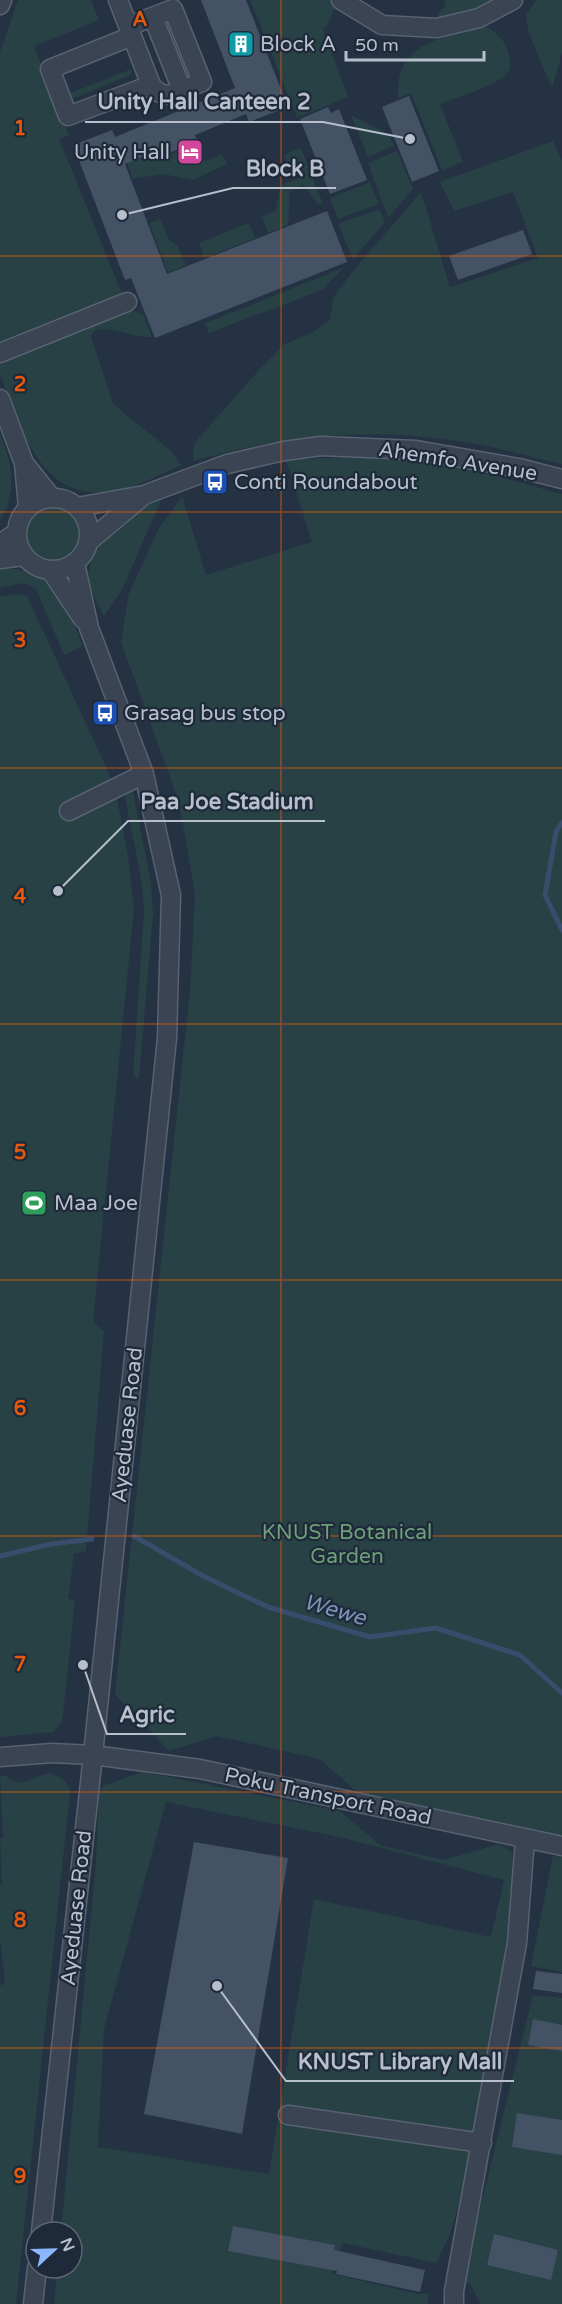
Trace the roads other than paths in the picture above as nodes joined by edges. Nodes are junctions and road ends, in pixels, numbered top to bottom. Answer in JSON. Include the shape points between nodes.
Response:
{"nodes":[{"id":1,"x":2,"y":0,"type":"edge"},
{"id":2,"x":118,"y":0,"type":"edge"},
{"id":3,"x":341,"y":0,"type":"edge"},
{"id":4,"x":513,"y":0,"type":"edge"},
{"id":5,"x":0,"y":5,"type":"edge"},
{"id":6,"x":130,"y":31,"type":"junction"},
{"id":7,"x":152,"y":85,"type":"junction"},
{"id":8,"x":127,"y":302,"type":"dead end"},
{"id":9,"x":0,"y":353,"type":"edge"},
{"id":10,"x":0,"y":399,"type":"edge"},
{"id":11,"x":24,"y":463,"type":"junction"},
{"id":12,"x":562,"y":479,"type":"edge"},
{"id":13,"x":144,"y":495,"type":"junction"},
{"id":14,"x":52,"y":498,"type":"junction"},
{"id":15,"x":77,"y":507,"type":"junction"},
{"id":16,"x":28,"y":508,"type":"junction"},
{"id":17,"x":17,"y":531,"type":"junction"},
{"id":18,"x":88,"y":542,"type":"junction"},
{"id":19,"x":0,"y":544,"type":"edge"},
{"id":20,"x":24,"y":556,"type":"junction"},
{"id":21,"x":0,"y":559,"type":"edge"},
{"id":22,"x":75,"y":563,"type":"junction"},
{"id":23,"x":51,"y":571,"type":"junction"},
{"id":24,"x":90,"y":628,"type":"junction"},
{"id":25,"x":144,"y":774,"type":"junction"},
{"id":26,"x":69,"y":811,"type":"dead end"},
{"id":27,"x":93,"y":1755,"type":"junction"},
{"id":28,"x":0,"y":1757,"type":"edge"},
{"id":29,"x":525,"y":1839,"type":"junction"},
{"id":30,"x":562,"y":1846,"type":"edge"},
{"id":31,"x":288,"y":2115,"type":"dead end"},
{"id":32,"x":482,"y":2144,"type":"junction"},
{"id":33,"x":42,"y":2220,"type":"edge"},
{"id":34,"x":36,"y":2280,"type":"edge"},
{"id":35,"x":33,"y":2304,"type":"edge"},
{"id":36,"x":454,"y":2304,"type":"edge"}],
"edges":[{"from":1,"to":5,"type":"street"},
{"from":2,"to":6,"type":"street"},
{"from":3,"to":4,"type":"street","via":[[382,25],[437,27],[479,18]]},
{"from":6,"to":7,"type":"street"},
{"from":6,"to":7,"type":"street","via":[[153,17],[182,90],[168,96],[158,93]]},
{"from":6,"to":7,"type":"street","via":[[50,69],[68,116]]},
{"from":8,"to":9,"type":"street"},
{"from":10,"to":11,"type":"street"},
{"from":11,"to":14,"type":"street"},
{"from":11,"to":16,"type":"street"},
{"from":12,"to":13,"type":"street","name":"Ahemfo Avenue","via":[[416,450],[321,446],[227,464]]},
{"from":13,"to":15,"type":"street","name":"Ahemfo Avenue"},
{"from":13,"to":18,"type":"street","name":"Ahemfo Avenue"},
{"from":14,"to":15,"type":"street"},
{"from":14,"to":16,"type":"street"},
{"from":15,"to":18,"type":"street","via":[[89,530]]},
{"from":16,"to":17,"type":"street"},
{"from":17,"to":19,"type":"street"},
{"from":17,"to":20,"type":"street"},
{"from":18,"to":22,"type":"street"},
{"from":20,"to":21,"type":"street"},
{"from":20,"to":23,"type":"street"},
{"from":22,"to":23,"type":"street"},
{"from":22,"to":24,"type":"street","name":"Ayeduase Road"},
{"from":23,"to":24,"type":"street","name":"Ayeduase Road"},
{"from":24,"to":25,"type":"street","name":"Ayeduase Road"},
{"from":25,"to":26,"type":"street"},
{"from":25,"to":27,"type":"street","name":"Ayeduase Road","via":[[171,895],[167,1038]]},
{"from":27,"to":28,"type":"street","name":"Poku Transport Road"},
{"from":27,"to":29,"type":"street","name":"Poku Transport Road","via":[[200,1769]]},
{"from":27,"to":33,"type":"street","name":"Ayeduase Road"},
{"from":29,"to":30,"type":"street","name":"Poku Transport Road"},
{"from":29,"to":32,"type":"street","via":[[517,1943]]},
{"from":31,"to":32,"type":"street"},
{"from":32,"to":36,"type":"street"},
{"from":34,"to":35,"type":"street"}]}
